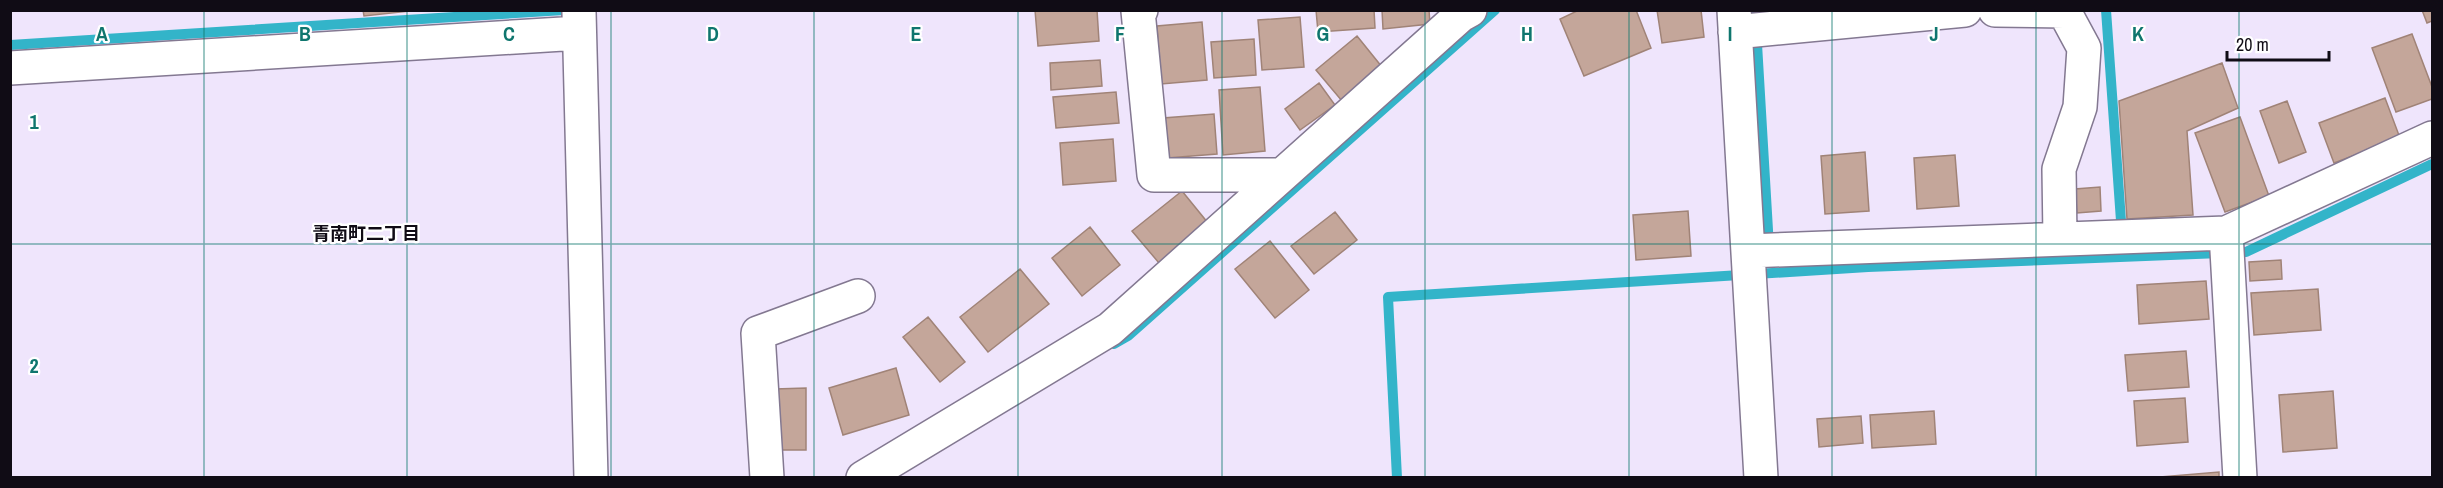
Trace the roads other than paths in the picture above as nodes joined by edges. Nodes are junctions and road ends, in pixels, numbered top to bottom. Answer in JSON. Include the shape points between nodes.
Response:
{"nodes":[{"id":1,"x":1141,"y":10,"type":"edge"},
{"id":2,"x":1470,"y":10,"type":"edge"},
{"id":3,"x":1965,"y":10,"type":"edge"},
{"id":4,"x":1995,"y":10,"type":"edge"},
{"id":5,"x":1734,"y":21,"type":"edge"},
{"id":6,"x":579,"y":22,"type":"edge"},
{"id":7,"x":10,"y":68,"type":"edge"},
{"id":8,"x":2433,"y":138,"type":"edge"},
{"id":9,"x":1282,"y":175,"type":"junction"},
{"id":10,"x":2226,"y":233,"type":"junction"},
{"id":11,"x":2060,"y":239,"type":"junction"},
{"id":12,"x":1748,"y":251,"type":"junction"},
{"id":13,"x":858,"y":296,"type":"dead end"},
{"id":14,"x":591,"y":477,"type":"edge"},
{"id":15,"x":767,"y":477,"type":"edge"},
{"id":16,"x":863,"y":477,"type":"edge"},
{"id":17,"x":1761,"y":477,"type":"edge"},
{"id":18,"x":2240,"y":477,"type":"edge"}],
"edges":[{"from":1,"to":9,"type":"street","via":[[1138,11],[1154,175]]},
{"from":2,"to":9,"type":"street"},
{"from":3,"to":5,"type":"street"},
{"from":4,"to":11,"type":"street","via":[[2064,11],[2084,48],[2080,107],[2059,169]]},
{"from":5,"to":12,"type":"street"},
{"from":6,"to":7,"type":"street"},
{"from":6,"to":14,"type":"street"},
{"from":8,"to":10,"type":"street"},
{"from":9,"to":16,"type":"street","via":[[1110,329]]},
{"from":10,"to":11,"type":"street"},
{"from":10,"to":18,"type":"street"},
{"from":11,"to":12,"type":"street"},
{"from":12,"to":17,"type":"street"},
{"from":13,"to":15,"type":"street","via":[[758,333]]}]}
